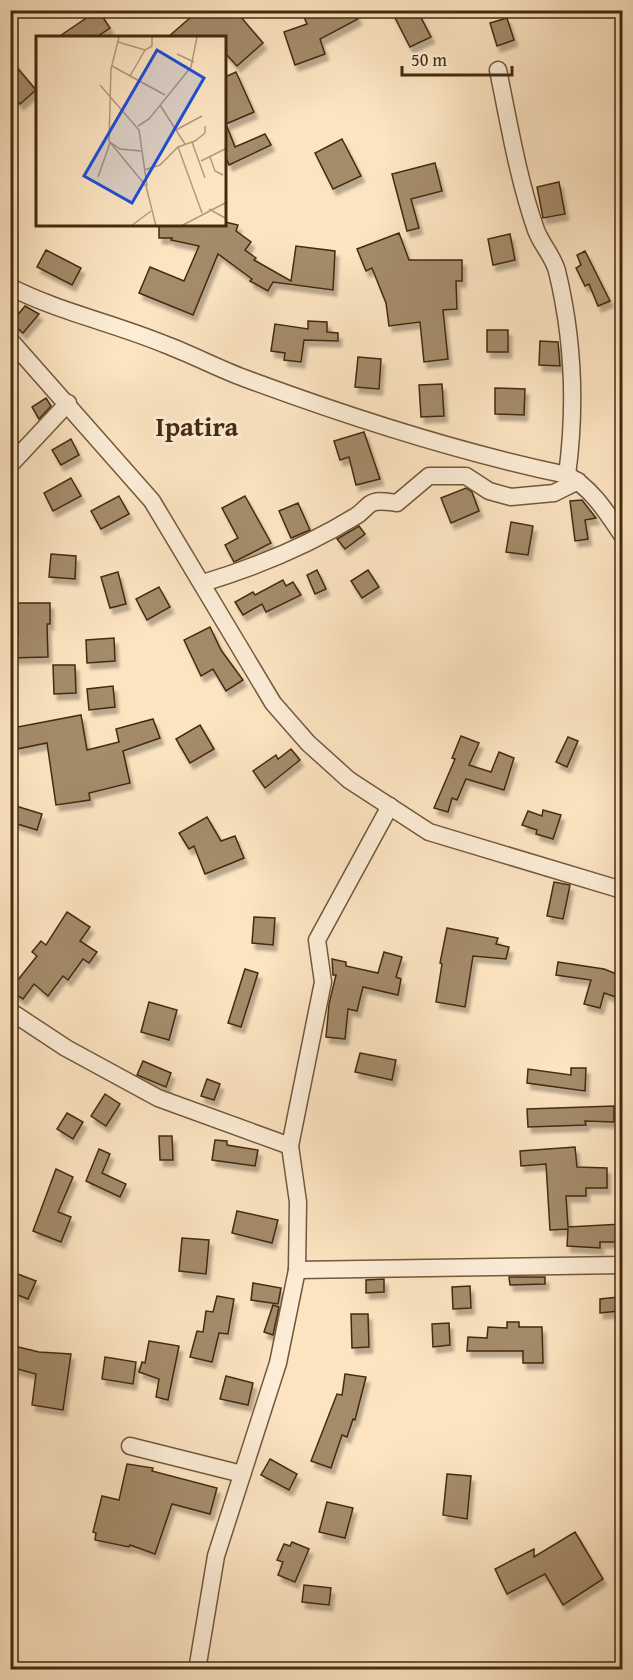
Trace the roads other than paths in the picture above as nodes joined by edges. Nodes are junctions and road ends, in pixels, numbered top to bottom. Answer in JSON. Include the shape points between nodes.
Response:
{"nodes":[{"id":1,"x":498,"y":69,"type":"dead end"},
{"id":2,"x":10,"y":287,"type":"edge"},
{"id":3,"x":10,"y":340,"type":"edge"},
{"id":4,"x":68,"y":403,"type":"junction"},
{"id":5,"x":10,"y":465,"type":"edge"},
{"id":6,"x":572,"y":478,"type":"junction"},
{"id":7,"x":622,"y":535,"type":"edge"},
{"id":8,"x":203,"y":583,"type":"junction"},
{"id":9,"x":390,"y":806,"type":"junction"},
{"id":10,"x":622,"y":890,"type":"edge"},
{"id":11,"x":10,"y":1011,"type":"edge"},
{"id":12,"x":290,"y":1146,"type":"junction"},
{"id":13,"x":622,"y":1265,"type":"edge"},
{"id":14,"x":297,"y":1270,"type":"junction"},
{"id":15,"x":130,"y":1446,"type":"dead end"},
{"id":16,"x":242,"y":1474,"type":"junction"},
{"id":17,"x":197,"y":1670,"type":"edge"}],
"edges":[{"from":1,"to":6,"type":"street","via":[[527,199],[536,232],[556,268],[566,322]]},
{"from":2,"to":6,"type":"street","via":[[69,313],[163,343],[290,394],[488,458]]},
{"from":3,"to":4,"type":"street"},
{"from":4,"to":5,"type":"street"},
{"from":4,"to":8,"type":"street","via":[[152,501]]},
{"from":6,"to":7,"type":"street","via":[[609,515]]},
{"from":6,"to":8,"type":"street","via":[[554,493],[511,497],[489,491],[466,476],[429,476],[397,503],[380,501],[369,505],[329,531],[247,570]]},
{"from":8,"to":9,"type":"street","via":[[273,703],[324,758],[349,780]]},
{"from":9,"to":10,"type":"street","via":[[429,832]]},
{"from":9,"to":12,"type":"street","via":[[317,940],[323,982]]},
{"from":11,"to":12,"type":"street","via":[[66,1048],[158,1098]]},
{"from":12,"to":14,"type":"street","via":[[298,1202]]},
{"from":13,"to":14,"type":"street"},
{"from":14,"to":16,"type":"street","via":[[278,1363]]},
{"from":15,"to":16,"type":"street"},
{"from":16,"to":17,"type":"street","via":[[216,1556]]}]}
